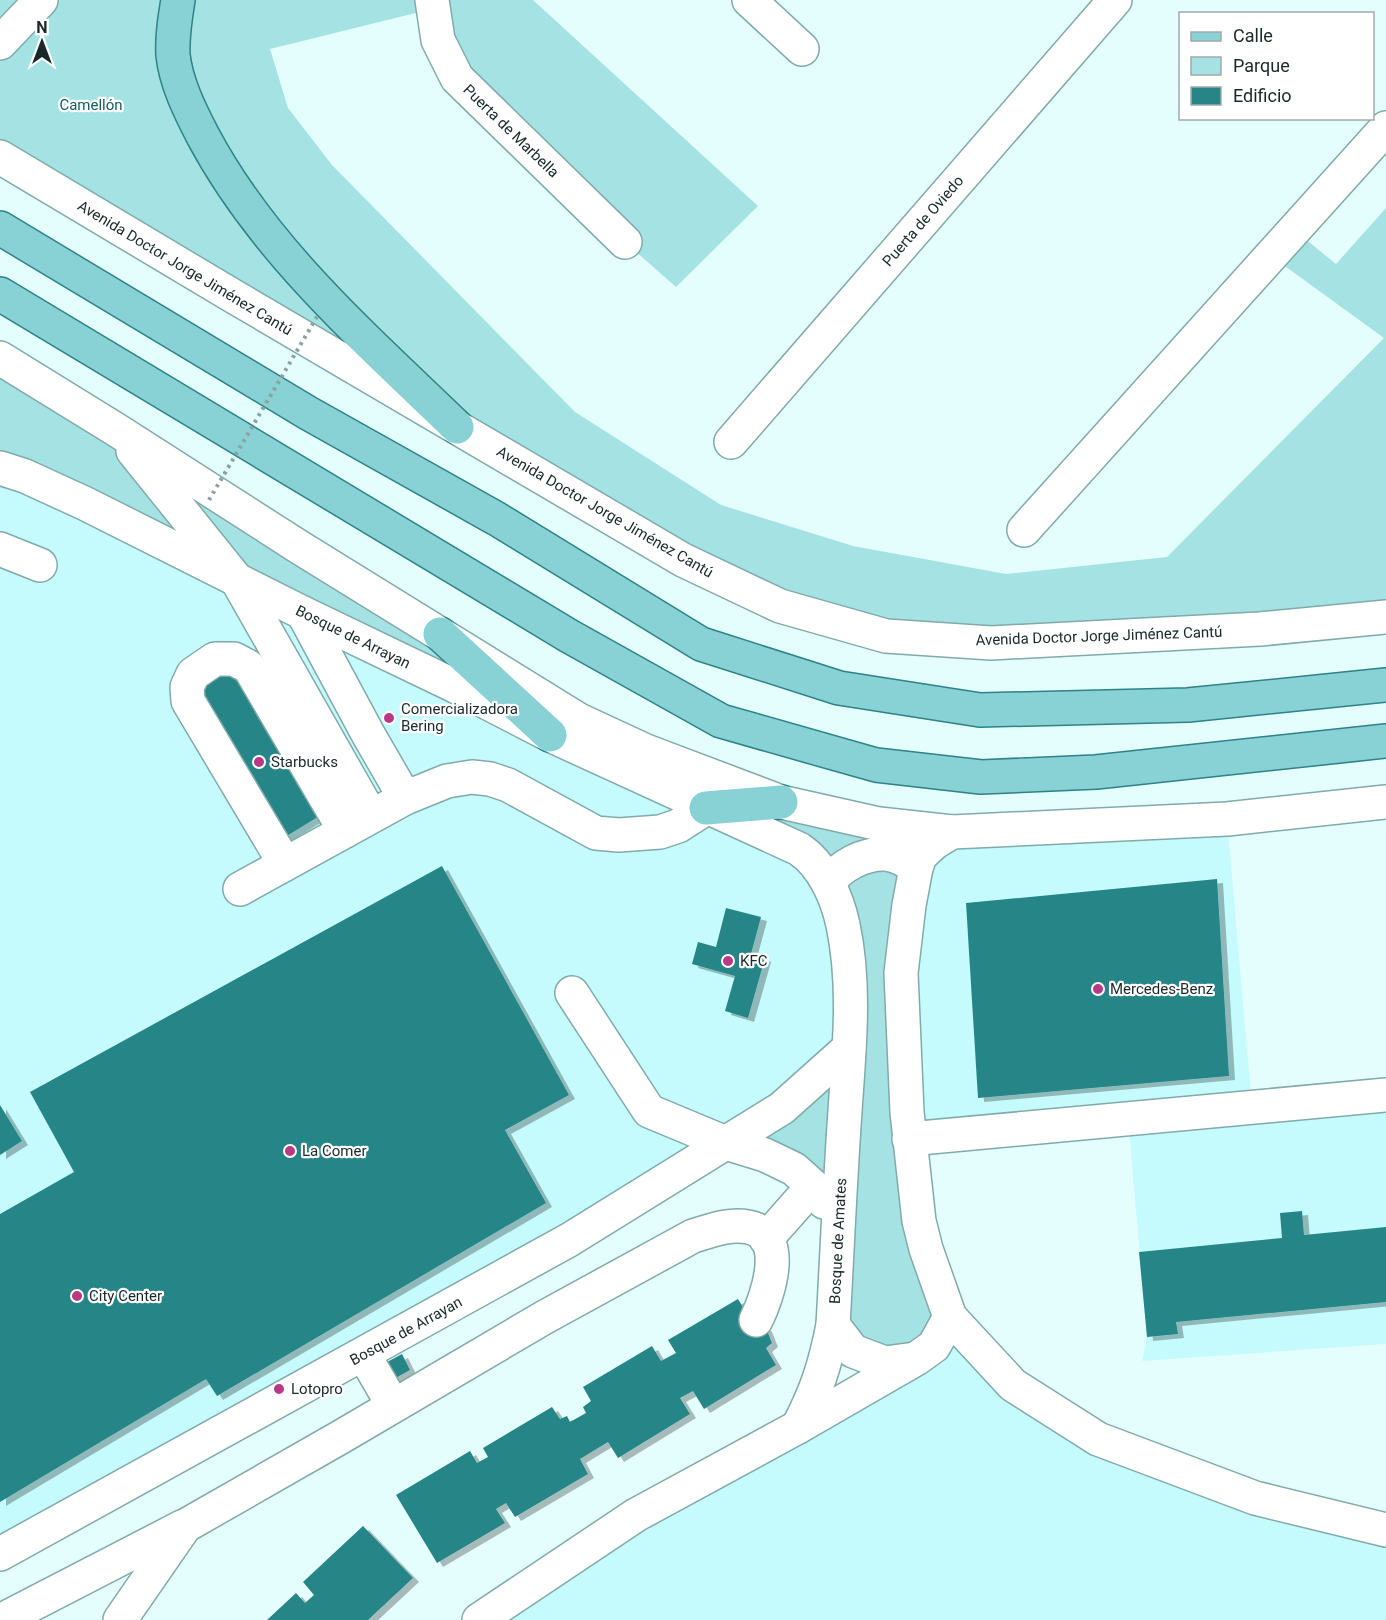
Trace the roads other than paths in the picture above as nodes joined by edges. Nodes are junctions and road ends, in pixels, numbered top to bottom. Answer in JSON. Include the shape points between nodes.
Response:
{"nodes":[{"id":1,"x":41,"y":0,"type":"edge"},
{"id":2,"x":178,"y":0,"type":"edge"},
{"id":3,"x":432,"y":0,"type":"edge"},
{"id":4,"x":749,"y":0,"type":"edge"},
{"id":5,"x":1115,"y":0,"type":"edge"},
{"id":6,"x":0,"y":43,"type":"edge"},
{"id":7,"x":802,"y":49,"type":"dead end"},
{"id":8,"x":1386,"y":128,"type":"edge"},
{"id":9,"x":0,"y":157,"type":"edge"},
{"id":10,"x":0,"y":228,"type":"edge"},
{"id":11,"x":625,"y":242,"type":"dead end"},
{"id":12,"x":0,"y":294,"type":"edge"},
{"id":13,"x":0,"y":358,"type":"edge"},
{"id":14,"x":457,"y":427,"type":"junction"},
{"id":15,"x":115,"y":429,"type":"junction"},
{"id":16,"x":731,"y":442,"type":"dead end"},
{"id":17,"x":0,"y":468,"type":"edge"},
{"id":18,"x":1024,"y":530,"type":"dead end"},
{"id":19,"x":0,"y":549,"type":"edge"},
{"id":20,"x":40,"y":565,"type":"dead end"},
{"id":21,"x":237,"y":580,"type":"junction"},
{"id":22,"x":271,"y":597,"type":"junction"},
{"id":23,"x":303,"y":613,"type":"junction"},
{"id":24,"x":1386,"y":617,"type":"edge"},
{"id":25,"x":440,"y":634,"type":"junction"},
{"id":26,"x":1386,"y":685,"type":"edge"},
{"id":27,"x":550,"y":735,"type":"junction"},
{"id":28,"x":1386,"y":741,"type":"edge"},
{"id":29,"x":781,"y":802,"type":"junction"},
{"id":30,"x":1386,"y":802,"type":"edge"},
{"id":31,"x":706,"y":808,"type":"junction"},
{"id":32,"x":378,"y":813,"type":"junction"},
{"id":33,"x":952,"y":832,"type":"junction"},
{"id":34,"x":285,"y":864,"type":"junction"},
{"id":35,"x":916,"y":868,"type":"junction"},
{"id":36,"x":828,"y":883,"type":"junction"},
{"id":37,"x":240,"y":889,"type":"dead end"},
{"id":38,"x":572,"y":993,"type":"dead end"},
{"id":39,"x":849,"y":1048,"type":"junction"},
{"id":40,"x":1386,"y":1095,"type":"edge"},
{"id":41,"x":909,"y":1139,"type":"junction"},
{"id":42,"x":726,"y":1143,"type":"junction"},
{"id":43,"x":766,"y":1239,"type":"junction"},
{"id":44,"x":950,"y":1317,"type":"junction"},
{"id":45,"x":756,"y":1320,"type":"dead end"},
{"id":46,"x":833,"y":1325,"type":"junction"},
{"id":47,"x":364,"y":1355,"type":"junction"},
{"id":48,"x":916,"y":1359,"type":"junction"},
{"id":49,"x":393,"y":1405,"type":"junction"},
{"id":50,"x":798,"y":1427,"type":"junction"},
{"id":51,"x":185,"y":1526,"type":"junction"},
{"id":52,"x":1386,"y":1530,"type":"edge"},
{"id":53,"x":0,"y":1554,"type":"edge"},
{"id":54,"x":2,"y":1620,"type":"edge"},
{"id":55,"x":120,"y":1620,"type":"edge"},
{"id":56,"x":479,"y":1620,"type":"edge"}],
"edges":[{"from":1,"to":6,"type":"street"},
{"from":2,"to":14,"type":"main road","via":[[173,56],[181,90],[208,147],[238,196],[316,290]]},
{"from":3,"to":11,"type":"street","name":"Puerta de Marbella","via":[[438,40],[457,78]]},
{"from":4,"to":7,"type":"street"},
{"from":5,"to":16,"type":"street","name":"Puerta de Oviedo"},
{"from":8,"to":18,"type":"street"},
{"from":9,"to":14,"type":"street","name":"Avenida Doctor Jorge Jiménez Cantú"},
{"from":10,"to":26,"type":"main road","via":[[308,413],[497,519],[701,644],[839,688],[980,710],[1188,705]]},
{"from":12,"to":28,"type":"main road","via":[[569,636],[721,721],[876,765],[981,777],[1096,772]]},
{"from":13,"to":15,"type":"street"},
{"from":14,"to":24,"type":"street","name":"Avenida Doctor Jorge Jiménez Cantú","via":[[683,560],[780,606],[886,636],[991,643],[1260,629]]},
{"from":15,"to":21,"type":"street"},
{"from":15,"to":25,"type":"street"},
{"from":17,"to":21,"type":"street","name":"Bosque de Arrayan","via":[[84,503]]},
{"from":19,"to":20,"type":"street"},
{"from":21,"to":22,"type":"street","name":"Bosque de Arrayan"},
{"from":21,"to":32,"type":"street"},
{"from":22,"to":23,"type":"street","name":"Bosque de Arrayan"},
{"from":22,"to":32,"type":"street"},
{"from":23,"to":27,"type":"street","name":"Bosque de Arrayan"},
{"from":23,"to":32,"type":"street","via":[[368,734]]},
{"from":25,"to":27,"type":"main road"},
{"from":25,"to":29,"type":"street","via":[[579,720],[646,752]]},
{"from":27,"to":31,"type":"street","name":"Bosque de Arrayan"},
{"from":29,"to":31,"type":"main road"},
{"from":29,"to":33,"type":"street","via":[[879,824]]},
{"from":30,"to":33,"type":"street","via":[[1227,819]]},
{"from":31,"to":32,"type":"street","via":[[678,826],[660,832],[596,832],[499,782],[472,777],[447,781]]},
{"from":31,"to":36,"type":"street","name":"Bosque de Arrayan","via":[[799,849],[810,856]]},
{"from":32,"to":34,"type":"street"},
{"from":32,"to":34,"type":"street","via":[[249,667],[234,659],[215,659],[193,674],[187,687],[188,701]]},
{"from":33,"to":35,"type":"street","via":[[920,856]]},
{"from":34,"to":37,"type":"street"},
{"from":35,"to":36,"type":"street","via":[[886,854],[872,856],[836,872]]},
{"from":35,"to":41,"type":"street","via":[[901,973]]},
{"from":36,"to":39,"type":"street","name":"Bosque de Amates","via":[[843,924],[849,964]]},
{"from":38,"to":42,"type":"street","via":[[648,1111]]},
{"from":39,"to":42,"type":"street","name":"Bosque de Arrayan","via":[[782,1108]]},
{"from":39,"to":46,"type":"street","name":"Bosque de Amates"},
{"from":40,"to":41,"type":"street"},
{"from":41,"to":44,"type":"street","via":[[919,1221]]},
{"from":42,"to":43,"type":"street","via":[[794,1169],[818,1194]]},
{"from":42,"to":47,"type":"street","name":"Bosque de Arrayan","via":[[569,1240]]},
{"from":43,"to":45,"type":"street","via":[[771,1250],[771,1281]]},
{"from":43,"to":49,"type":"street","via":[[757,1230],[744,1226],[693,1236]]},
{"from":44,"to":48,"type":"street","via":[[934,1346]]},
{"from":44,"to":52,"type":"street","via":[[1013,1386],[1098,1439],[1255,1498]]},
{"from":46,"to":48,"type":"street","via":[[853,1352],[885,1363]]},
{"from":46,"to":50,"type":"street","name":"Bosque de Amates","via":[[816,1393]]},
{"from":47,"to":49,"type":"street"},
{"from":47,"to":53,"type":"street","name":"Bosque de Arrayan"},
{"from":48,"to":50,"type":"street"},
{"from":49,"to":51,"type":"street"},
{"from":50,"to":56,"type":"street","via":[[636,1515]]},
{"from":51,"to":54,"type":"street"},
{"from":51,"to":55,"type":"street"}]}
